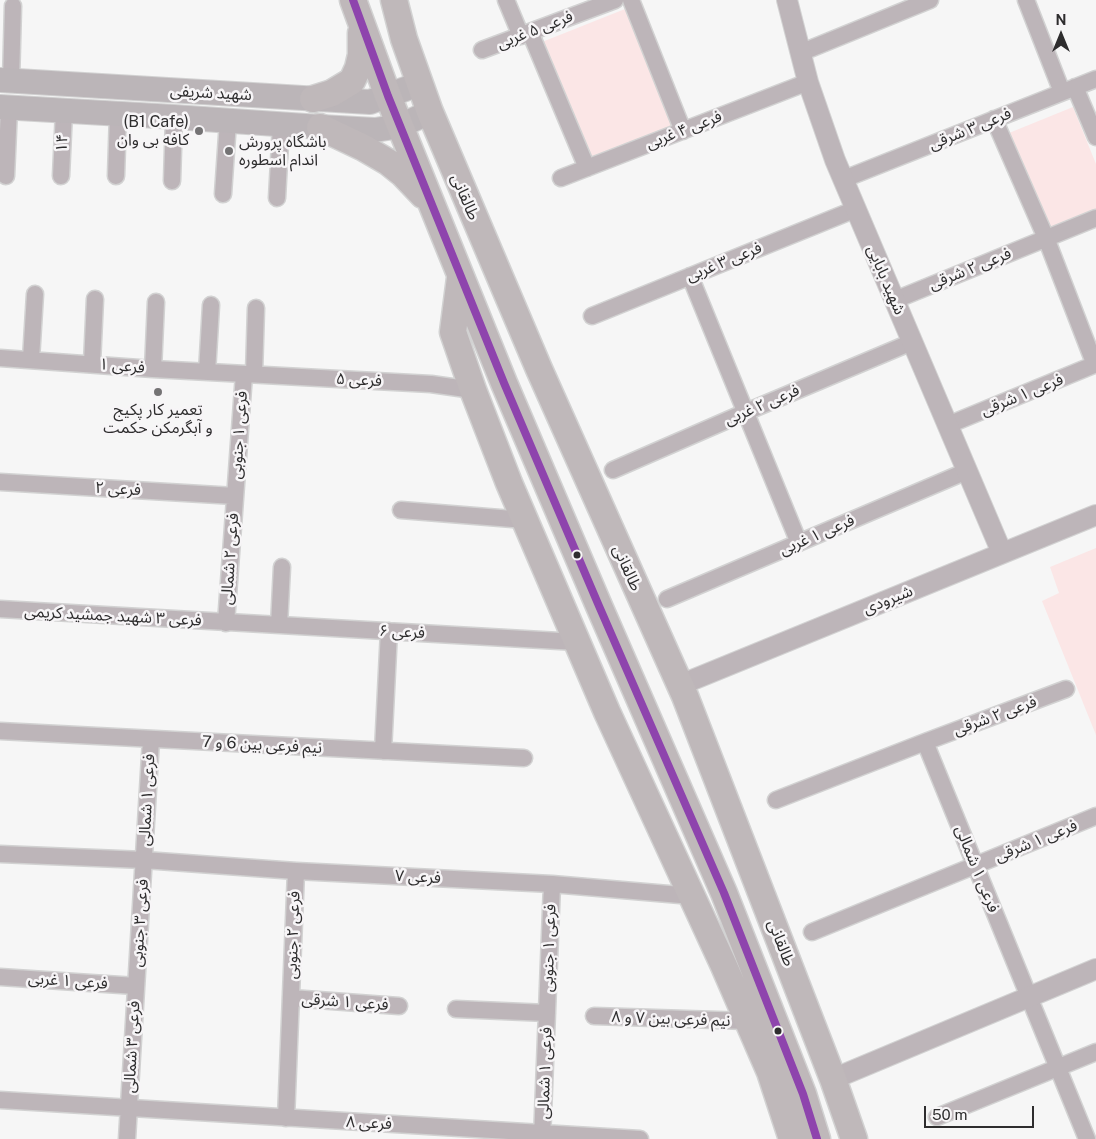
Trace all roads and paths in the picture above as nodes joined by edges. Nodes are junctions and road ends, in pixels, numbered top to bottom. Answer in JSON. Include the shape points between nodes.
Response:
{"nodes":[{"id":1,"x":394,"y":0,"type":"edge"},
{"id":2,"x":506,"y":0,"type":"edge"},
{"id":3,"x":616,"y":0,"type":"edge"},
{"id":4,"x":631,"y":0,"type":"edge"},
{"id":5,"x":787,"y":0,"type":"edge"},
{"id":6,"x":930,"y":0,"type":"edge"},
{"id":7,"x":1026,"y":0,"type":"edge"},
{"id":8,"x":587,"y":5,"type":"edge"},
{"id":9,"x":13,"y":6,"type":"dead end"},
{"id":10,"x":356,"y":6,"type":"edge"},
{"id":11,"x":526,"y":34,"type":"junction"},
{"id":12,"x":482,"y":50,"type":"dead end"},
{"id":13,"x":800,"y":53,"type":"junction"},
{"id":14,"x":1096,"y":79,"type":"edge"},
{"id":15,"x":5,"y":81,"type":"edge"},
{"id":16,"x":808,"y":82,"type":"junction"},
{"id":17,"x":419,"y":84,"type":"junction"},
{"id":18,"x":1069,"y":89,"type":"junction"},
{"id":19,"x":237,"y":95,"type":"junction"},
{"id":20,"x":388,"y":96,"type":"junction"},
{"id":21,"x":313,"y":99,"type":"junction"},
{"id":22,"x":4,"y":107,"type":"edge"},
{"id":23,"x":64,"y":111,"type":"junction"},
{"id":24,"x":430,"y":112,"type":"junction"},
{"id":25,"x":118,"y":114,"type":"junction"},
{"id":26,"x":174,"y":117,"type":"junction"},
{"id":27,"x":994,"y":119,"type":"junction"},
{"id":28,"x":230,"y":121,"type":"junction"},
{"id":29,"x":281,"y":124,"type":"junction"},
{"id":30,"x":400,"y":126,"type":"junction"},
{"id":31,"x":320,"y":128,"type":"junction"},
{"id":32,"x":683,"y":131,"type":"junction"},
{"id":33,"x":1096,"y":138,"type":"edge"},
{"id":34,"x":586,"y":168,"type":"junction"},
{"id":35,"x":6,"y":176,"type":"dead end"},
{"id":36,"x":61,"y":176,"type":"dead end"},
{"id":37,"x":116,"y":176,"type":"dead end"},
{"id":38,"x":561,"y":178,"type":"dead end"},
{"id":39,"x":844,"y":179,"type":"junction"},
{"id":40,"x":172,"y":181,"type":"dead end"},
{"id":41,"x":222,"y":194,"type":"dead end"},
{"id":42,"x":277,"y":198,"type":"dead end"},
{"id":43,"x":432,"y":206,"type":"junction"},
{"id":44,"x":856,"y":209,"type":"junction"},
{"id":45,"x":1096,"y":218,"type":"edge"},
{"id":46,"x":1046,"y":238,"type":"junction"},
{"id":47,"x":690,"y":276,"type":"junction"},
{"id":48,"x":460,"y":277,"type":"junction"},
{"id":49,"x":35,"y":294,"type":"dead end"},
{"id":50,"x":96,"y":299,"type":"dead end"},
{"id":51,"x":895,"y":300,"type":"junction"},
{"id":52,"x":156,"y":302,"type":"dead end"},
{"id":53,"x":211,"y":305,"type":"dead end"},
{"id":54,"x":256,"y":308,"type":"dead end"},
{"id":55,"x":592,"y":316,"type":"dead end"},
{"id":56,"x":912,"y":342,"type":"junction"},
{"id":57,"x":0,"y":358,"type":"edge"},
{"id":58,"x":31,"y":359,"type":"junction"},
{"id":59,"x":92,"y":363,"type":"junction"},
{"id":60,"x":1096,"y":364,"type":"edge"},
{"id":61,"x":153,"y":368,"type":"junction"},
{"id":62,"x":207,"y":372,"type":"junction"},
{"id":63,"x":249,"y":374,"type":"junction"},
{"id":64,"x":473,"y":390,"type":"junction"},
{"id":65,"x":746,"y":412,"type":"junction"},
{"id":66,"x":948,"y":425,"type":"junction"},
{"id":67,"x":613,"y":470,"type":"dead end"},
{"id":68,"x":967,"y":471,"type":"junction"},
{"id":69,"x":0,"y":482,"type":"edge"},
{"id":70,"x":235,"y":496,"type":"junction"},
{"id":71,"x":401,"y":510,"type":"dead end"},
{"id":72,"x":1096,"y":515,"type":"edge"},
{"id":73,"x":525,"y":520,"type":"junction"},
{"id":74,"x":799,"y":543,"type":"junction"},
{"id":75,"x":1002,"y":553,"type":"junction"},
{"id":76,"x":282,"y":567,"type":"dead end"},
{"id":77,"x":668,"y":599,"type":"dead end"},
{"id":78,"x":0,"y":610,"type":"edge"},
{"id":79,"x":226,"y":623,"type":"junction"},
{"id":80,"x":279,"y":625,"type":"junction"},
{"id":81,"x":389,"y":631,"type":"junction"},
{"id":82,"x":577,"y":642,"type":"junction"},
{"id":83,"x":680,"y":685,"type":"junction"},
{"id":84,"x":1066,"y":689,"type":"dead end"},
{"id":85,"x":0,"y":731,"type":"edge"},
{"id":86,"x":151,"y":739,"type":"junction"},
{"id":87,"x":925,"y":742,"type":"junction"},
{"id":88,"x":383,"y":751,"type":"junction"},
{"id":89,"x":524,"y":758,"type":"dead end"},
{"id":90,"x":776,"y":800,"type":"dead end"},
{"id":91,"x":1096,"y":816,"type":"edge"},
{"id":92,"x":0,"y":854,"type":"edge"},
{"id":93,"x":144,"y":860,"type":"junction"},
{"id":94,"x":976,"y":866,"type":"junction"},
{"id":95,"x":296,"y":871,"type":"junction"},
{"id":96,"x":552,"y":884,"type":"junction"},
{"id":97,"x":692,"y":896,"type":"junction"},
{"id":98,"x":812,"y":932,"type":"dead end"},
{"id":99,"x":1096,"y":969,"type":"edge"},
{"id":100,"x":0,"y":977,"type":"edge"},
{"id":101,"x":136,"y":986,"type":"junction"},
{"id":102,"x":1029,"y":996,"type":"junction"},
{"id":103,"x":291,"y":998,"type":"junction"},
{"id":104,"x":398,"y":1006,"type":"dead end"},
{"id":105,"x":456,"y":1010,"type":"dead end"},
{"id":106,"x":547,"y":1013,"type":"junction"},
{"id":107,"x":594,"y":1016,"type":"dead end"},
{"id":108,"x":748,"y":1021,"type":"junction"},
{"id":109,"x":1096,"y":1052,"type":"edge"},
{"id":110,"x":1058,"y":1067,"type":"junction"},
{"id":111,"x":833,"y":1078,"type":"junction"},
{"id":112,"x":0,"y":1100,"type":"edge"},
{"id":113,"x":128,"y":1109,"type":"junction"},
{"id":114,"x":937,"y":1117,"type":"dead end"},
{"id":115,"x":286,"y":1118,"type":"junction"},
{"id":116,"x":543,"y":1136,"type":"edge"},
{"id":117,"x":127,"y":1139,"type":"edge"},
{"id":118,"x":640,"y":1139,"type":"edge"},
{"id":119,"x":792,"y":1139,"type":"edge"},
{"id":120,"x":817,"y":1139,"type":"edge"},
{"id":121,"x":854,"y":1139,"type":"edge"},
{"id":122,"x":1087,"y":1139,"type":"edge"}],
"edges":[{"from":1,"to":17,"type":"main road","name":"طالقانی"},
{"from":2,"to":11,"type":"street"},
{"from":3,"to":8,"type":"street","name":"فرعی ۵ غربی"},
{"from":4,"to":32,"type":"street"},
{"from":5,"to":13,"type":"street","name":"شهید بابایی"},
{"from":6,"to":13,"type":"street"},
{"from":7,"to":18,"type":"street"},
{"from":8,"to":11,"type":"street","name":"فرعی ۵ غربی"},
{"from":9,"to":15,"type":"street"},
{"from":10,"to":20,"type":"main road","name":"طالقانی"},
{"from":10,"to":21,"type":"main road","via":[[361,54],[352,81],[332,93]]},
{"from":11,"to":12,"type":"street","name":"فرعی ۵ غربی"},
{"from":11,"to":34,"type":"street"},
{"from":13,"to":16,"type":"street","name":"شهید بابایی"},
{"from":14,"to":18,"type":"street","name":"فرعی ۳ شرقی"},
{"from":15,"to":19,"type":"main road","name":"شهید شریفی"},
{"from":16,"to":32,"type":"street","name":"فرعی ۴ غربی"},
{"from":16,"to":39,"type":"street","name":"شهید بابایی"},
{"from":17,"to":20,"type":"main road","name":"شهید شریفی"},
{"from":17,"to":24,"type":"main road","name":"طالقانی"},
{"from":18,"to":27,"type":"street","name":"فرعی ۳ شرقی"},
{"from":18,"to":33,"type":"street"},
{"from":19,"to":21,"type":"main road","name":"شهید شریفی"},
{"from":19,"to":28,"type":"main road","via":[[245,100],[246,110],[242,118]]},
{"from":20,"to":21,"type":"main road","name":"شهید شریفی","via":[[370,102]]},
{"from":20,"to":30,"type":"main road","name":"طالقانی"},
{"from":22,"to":23,"type":"main road","name":"شهید شریفی"},
{"from":22,"to":35,"type":"street"},
{"from":23,"to":25,"type":"main road","name":"شهید شریفی"},
{"from":23,"to":36,"type":"street","name":"۱۴"},
{"from":24,"to":30,"type":"main road","name":"شهید شریفی"},
{"from":24,"to":83,"type":"main road","name":"طالقانی","via":[[539,369]]},
{"from":25,"to":26,"type":"main road","name":"شهید شریفی"},
{"from":25,"to":37,"type":"street"},
{"from":26,"to":28,"type":"main road","name":"شهید شریفی"},
{"from":26,"to":40,"type":"street"},
{"from":27,"to":39,"type":"street","name":"فرعی ۳ شرقی"},
{"from":27,"to":46,"type":"street"},
{"from":28,"to":29,"type":"main road","name":"شهید شریفی"},
{"from":28,"to":41,"type":"street"},
{"from":29,"to":31,"type":"main road","name":"شهید شریفی"},
{"from":29,"to":42,"type":"street"},
{"from":30,"to":31,"type":"main road","name":"شهید شریفی","via":[[375,130]]},
{"from":30,"to":43,"type":"main road","name":"طالقانی"},
{"from":31,"to":43,"type":"main road","via":[[388,162]]},
{"from":32,"to":34,"type":"street","name":"فرعی ۴ غربی"},
{"from":34,"to":38,"type":"street","name":"فرعی ۴ غربی"},
{"from":39,"to":44,"type":"street","name":"شهید بابایی"},
{"from":43,"to":48,"type":"main road","name":"طالقانی"},
{"from":44,"to":47,"type":"street","name":"فرعی ۳ غربی"},
{"from":44,"to":51,"type":"street","name":"شهید بابایی"},
{"from":45,"to":46,"type":"street","name":"فرعی ۲ شرقی"},
{"from":46,"to":51,"type":"street","name":"فرعی ۲ شرقی"},
{"from":46,"to":60,"type":"street"},
{"from":47,"to":55,"type":"street","name":"فرعی ۳ غربی"},
{"from":47,"to":65,"type":"street"},
{"from":48,"to":64,"type":"main road","via":[[453,332]]},
{"from":48,"to":120,"type":"main road","name":"طالقانی","via":[[724,892],[803,1094]]},
{"from":49,"to":58,"type":"street"},
{"from":50,"to":59,"type":"street"},
{"from":51,"to":56,"type":"street","name":"شهید بابایی"},
{"from":52,"to":61,"type":"street"},
{"from":53,"to":62,"type":"street"},
{"from":54,"to":63,"type":"street","name":"فرعی ۱ جنوبی"},
{"from":56,"to":65,"type":"street","name":"فرعی ۲ غربی"},
{"from":56,"to":66,"type":"street","name":"شهید بابایی"},
{"from":57,"to":58,"type":"street","name":"فرعی ۱"},
{"from":58,"to":59,"type":"street","name":"فرعی ۱"},
{"from":59,"to":61,"type":"street","name":"فرعی ۱"},
{"from":60,"to":66,"type":"street","name":"فرعی ۱ شرقی"},
{"from":61,"to":62,"type":"street","name":"فرعی ۱"},
{"from":62,"to":63,"type":"street","name":"فرعی ۱"},
{"from":63,"to":64,"type":"street","name":"فرعی ۵","via":[[431,384]]},
{"from":63,"to":70,"type":"street","name":"فرعی ۱ جنوبی"},
{"from":64,"to":73,"type":"main road"},
{"from":65,"to":67,"type":"street","name":"فرعی ۲ غربی"},
{"from":65,"to":74,"type":"street"},
{"from":66,"to":68,"type":"street","name":"شهید بابایی"},
{"from":68,"to":74,"type":"street","name":"فرعی ۱ غربی"},
{"from":68,"to":75,"type":"street","name":"شهید بابایی"},
{"from":69,"to":70,"type":"street","name":"فرعی ۲"},
{"from":70,"to":79,"type":"street","name":"فرعی ۲ شمالی"},
{"from":71,"to":73,"type":"street"},
{"from":72,"to":75,"type":"street","name":"شیرودی"},
{"from":73,"to":82,"type":"main road"},
{"from":74,"to":77,"type":"street","name":"فرعی ۱ غربی"},
{"from":75,"to":83,"type":"street","name":"شیرودی"},
{"from":76,"to":80,"type":"street"},
{"from":78,"to":79,"type":"street","name":"فرعی ۳ شهید جمشید کریمی"},
{"from":79,"to":80,"type":"street","name":"فرعی ۶"},
{"from":80,"to":81,"type":"street","name":"فرعی ۶"},
{"from":81,"to":82,"type":"street","name":"فرعی ۶"},
{"from":81,"to":88,"type":"street"},
{"from":82,"to":97,"type":"main road"},
{"from":83,"to":111,"type":"main road","name":"طالقانی"},
{"from":84,"to":87,"type":"street","name":"فرعی ۲ شرقی"},
{"from":85,"to":86,"type":"street","name":"نیم فرعی بین 6 و 7"},
{"from":86,"to":88,"type":"street","name":"نیم فرعی بین 6 و 7"},
{"from":86,"to":93,"type":"street","name":"فرعی ۱ شمالی"},
{"from":87,"to":90,"type":"street"},
{"from":87,"to":94,"type":"street","name":"فرعی ۱ شمالی"},
{"from":88,"to":89,"type":"street","name":"نیم فرعی بین 6 و 7"},
{"from":91,"to":94,"type":"street","name":"فرعی ۱ شرقی"},
{"from":92,"to":93,"type":"street","name":"فرعی ۷"},
{"from":93,"to":95,"type":"street","name":"فرعی ۷"},
{"from":93,"to":101,"type":"street","name":"فرعی ۳ جنوبی"},
{"from":94,"to":98,"type":"street"},
{"from":94,"to":102,"type":"street","name":"فرعی ۱ شمالی"},
{"from":95,"to":96,"type":"street","name":"فرعی ۷"},
{"from":95,"to":103,"type":"street","name":"فرعی ۲ جنوبی"},
{"from":96,"to":97,"type":"street","name":"فرعی ۷"},
{"from":96,"to":106,"type":"street","name":"فرعی ۱ جنوبی"},
{"from":97,"to":108,"type":"main road"},
{"from":99,"to":102,"type":"street"},
{"from":100,"to":101,"type":"street","name":"فرعی ۱ غربی"},
{"from":101,"to":113,"type":"street","name":"فرعی ۳ شمالی"},
{"from":102,"to":110,"type":"street"},
{"from":102,"to":111,"type":"street"},
{"from":103,"to":104,"type":"street","name":"فرعی ۱ شرقی"},
{"from":103,"to":115,"type":"street","name":"فرعی ۲ جنوبی"},
{"from":105,"to":106,"type":"street"},
{"from":106,"to":116,"type":"street","name":"فرعی ۱ شمالی"},
{"from":107,"to":108,"type":"street","name":"نیم فرعی بین ۷ و ۸"},
{"from":108,"to":119,"type":"main road","via":[[770,1072]]},
{"from":109,"to":110,"type":"street"},
{"from":110,"to":114,"type":"street"},
{"from":110,"to":122,"type":"street"},
{"from":111,"to":121,"type":"main road","name":"طالقانی"},
{"from":112,"to":113,"type":"street","name":"فرعی ۸"},
{"from":113,"to":115,"type":"street","name":"فرعی ۸"},
{"from":113,"to":117,"type":"street"},
{"from":115,"to":116,"type":"street","name":"فرعی ۸"},
{"from":116,"to":118,"type":"street","name":"فرعی ۸"}]}
